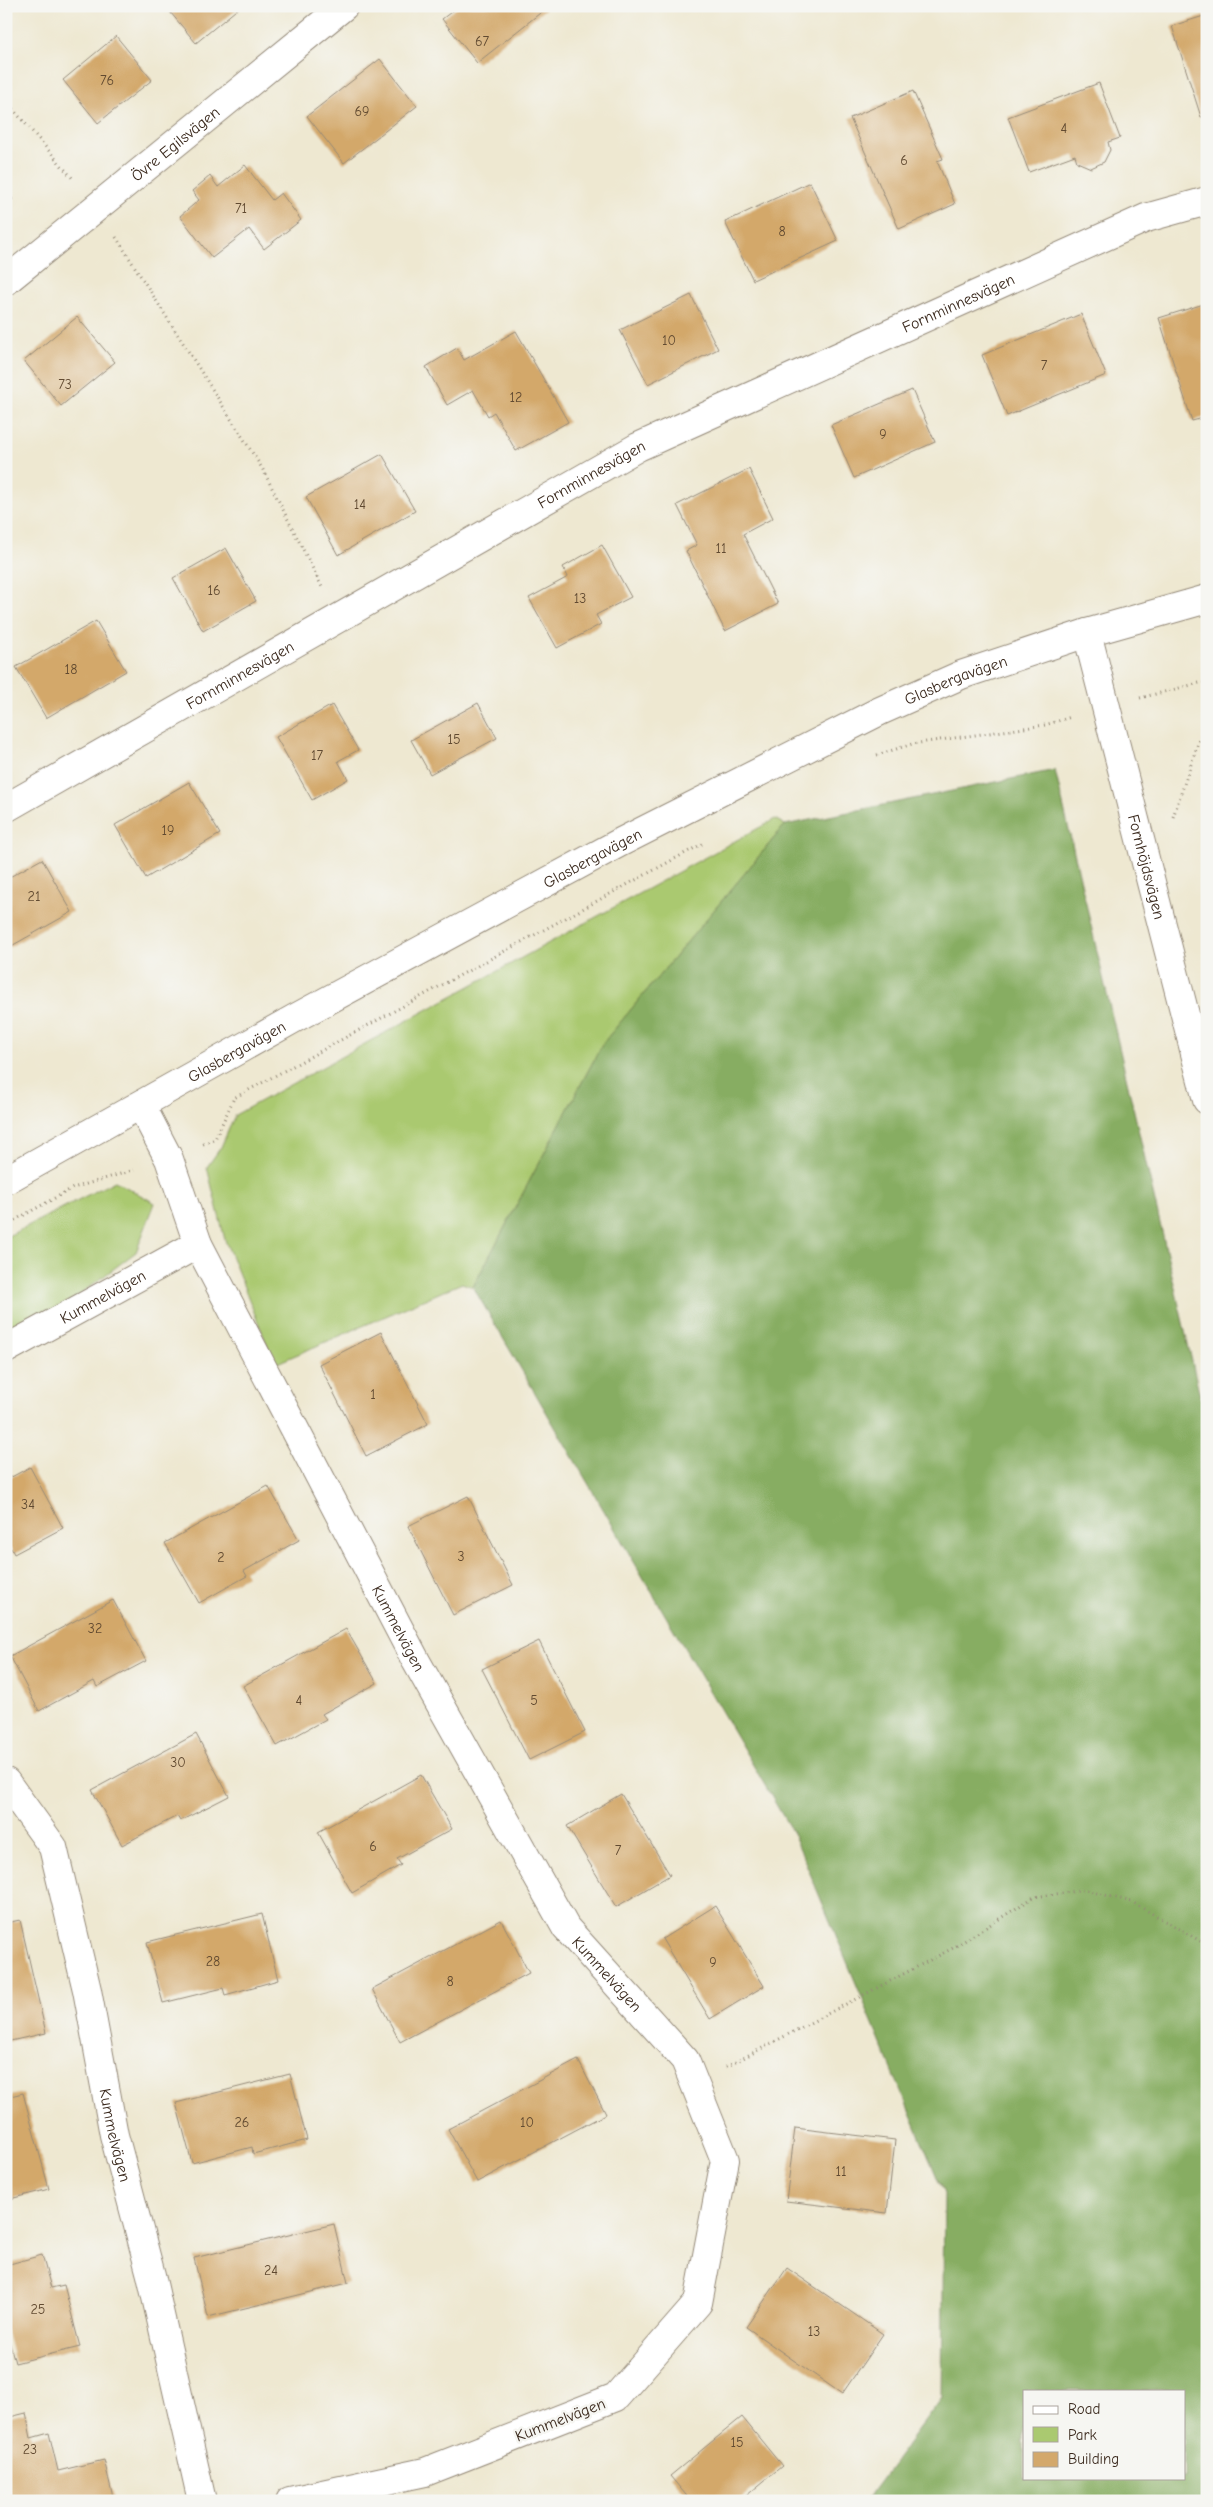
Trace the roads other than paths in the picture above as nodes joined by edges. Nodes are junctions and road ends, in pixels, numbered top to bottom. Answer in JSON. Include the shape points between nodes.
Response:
{"nodes":[{"id":1,"x":344,"y":6,"type":"edge"},
{"id":2,"x":1207,"y":201,"type":"edge"},
{"id":3,"x":6,"y":281,"type":"edge"},
{"id":4,"x":1207,"y":599,"type":"edge"},
{"id":5,"x":1087,"y":634,"type":"junction"},
{"id":6,"x":6,"y":808,"type":"edge"},
{"id":7,"x":1207,"y":1100,"type":"edge"},
{"id":8,"x":141,"y":1105,"type":"junction"},
{"id":9,"x":6,"y":1180,"type":"edge"},
{"id":10,"x":198,"y":1244,"type":"junction"},
{"id":11,"x":6,"y":1349,"type":"edge"},
{"id":12,"x":6,"y":1782,"type":"edge"},
{"id":13,"x":202,"y":2501,"type":"edge"},
{"id":14,"x":290,"y":2501,"type":"edge"}],
"edges":[{"from":1,"to":3,"type":"street","name":"Övre Egilsvägen"},
{"from":2,"to":6,"type":"street","name":"Fornminnesvägen","via":[[1146,218],[638,447]]},
{"from":4,"to":5,"type":"street","name":"Glasbergavägen"},
{"from":5,"to":7,"type":"street","name":"Fornhöjdsvägen"},
{"from":5,"to":8,"type":"street","name":"Glasbergavägen","via":[[961,675],[880,711],[621,842]]},
{"from":8,"to":9,"type":"street","name":"Glasbergavägen"},
{"from":8,"to":10,"type":"street","name":"Kummelvägen","via":[[169,1159]]},
{"from":10,"to":11,"type":"street","name":"Kummelvägen"},
{"from":10,"to":14,"type":"street","name":"Kummelvägen","via":[[416,1661],[566,1928],[686,2060],[725,2160],[698,2302],[616,2397],[425,2472]]},
{"from":12,"to":13,"type":"street","name":"Kummelvägen","via":[[53,1847],[87,1990],[114,2135],[151,2275]]}]}
